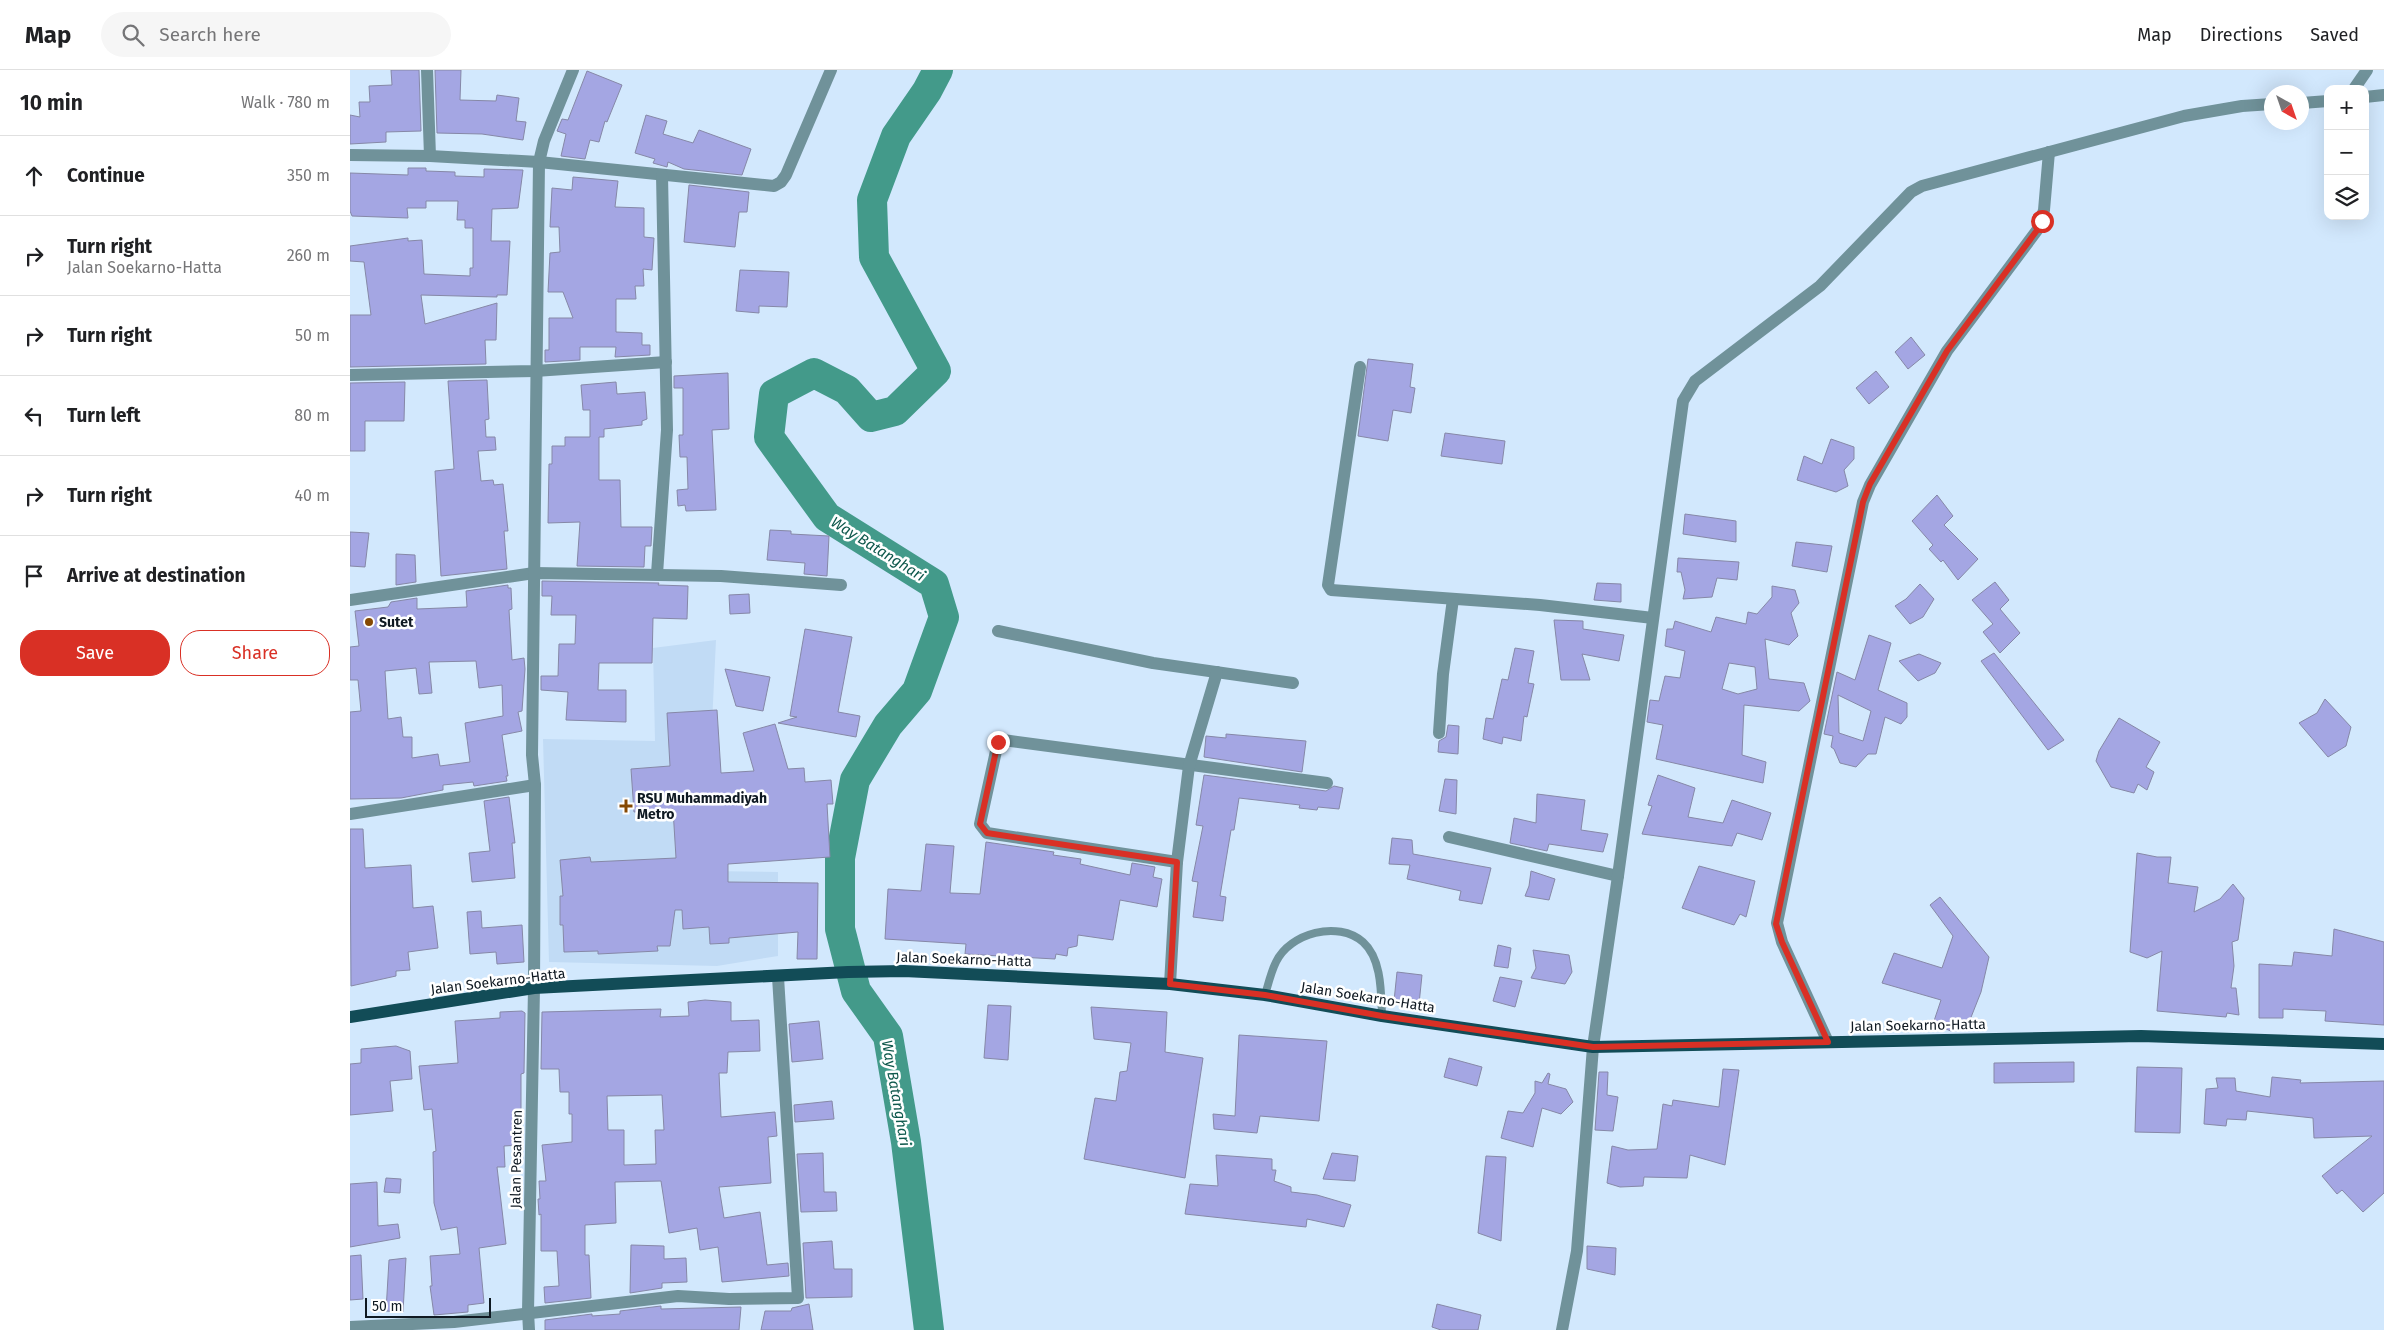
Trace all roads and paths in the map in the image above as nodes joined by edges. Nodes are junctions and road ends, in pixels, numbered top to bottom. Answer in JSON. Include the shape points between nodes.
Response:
{"nodes":[{"id":1,"x":427,"y":70,"type":"edge"},
{"id":2,"x":573,"y":70,"type":"edge"},
{"id":3,"x":830,"y":70,"type":"edge"},
{"id":4,"x":2367,"y":70,"type":"edge"},
{"id":5,"x":2357,"y":85,"type":"edge"},
{"id":6,"x":2384,"y":95,"type":"edge"},
{"id":7,"x":2369,"y":96,"type":"edge"},
{"id":8,"x":2324,"y":100,"type":"edge"},
{"id":9,"x":2309,"y":102,"type":"edge"},
{"id":10,"x":2264,"y":105,"type":"edge"},
{"id":11,"x":2049,"y":152,"type":"junction"},
{"id":12,"x":350,"y":155,"type":"edge"},
{"id":13,"x":430,"y":156,"type":"junction"},
{"id":14,"x":539,"y":162,"type":"junction"},
{"id":15,"x":662,"y":175,"type":"junction"},
{"id":16,"x":666,"y":362,"type":"junction"},
{"id":17,"x":1360,"y":367,"type":"dead end"},
{"id":18,"x":535,"y":371,"type":"junction"},
{"id":19,"x":350,"y":375,"type":"edge"},
{"id":20,"x":534,"y":573,"type":"junction"},
{"id":21,"x":657,"y":574,"type":"junction"},
{"id":22,"x":841,"y":585,"type":"dead end"},
{"id":23,"x":1453,"y":599,"type":"junction"},
{"id":24,"x":350,"y":600,"type":"edge"},
{"id":25,"x":1653,"y":618,"type":"junction"},
{"id":26,"x":998,"y":632,"type":"dead end"},
{"id":27,"x":1217,"y":672,"type":"junction"},
{"id":28,"x":1293,"y":683,"type":"dead end"},
{"id":29,"x":1439,"y":733,"type":"dead end"},
{"id":30,"x":1189,"y":766,"type":"junction"},
{"id":31,"x":1327,"y":783,"type":"dead end"},
{"id":32,"x":535,"y":785,"type":"junction"},
{"id":33,"x":350,"y":814,"type":"edge"},
{"id":34,"x":1449,"y":837,"type":"dead end"},
{"id":35,"x":1177,"y":862,"type":"junction"},
{"id":36,"x":1618,"y":876,"type":"junction"},
{"id":37,"x":778,"y":977,"type":"junction"},
{"id":38,"x":1170,"y":984,"type":"junction"},
{"id":39,"x":534,"y":988,"type":"junction"},
{"id":40,"x":1265,"y":995,"type":"junction"},
{"id":41,"x":1382,"y":1016,"type":"junction"},
{"id":42,"x":350,"y":1017,"type":"edge"},
{"id":43,"x":1828,"y":1042,"type":"junction"},
{"id":44,"x":2384,"y":1044,"type":"edge"},
{"id":45,"x":1593,"y":1047,"type":"junction"},
{"id":46,"x":528,"y":1312,"type":"junction"},
{"id":47,"x":350,"y":1327,"type":"edge"},
{"id":48,"x":529,"y":1330,"type":"edge"},
{"id":49,"x":1562,"y":1330,"type":"edge"}],
"edges":[{"from":1,"to":13,"type":"street"},
{"from":2,"to":14,"type":"street","name":"Jalan Pesantren","via":[[544,141]]},
{"from":3,"to":15,"type":"street","via":[[786,175],[778,184],[756,186]]},
{"from":4,"to":5,"type":"street"},
{"from":6,"to":7,"type":"street"},
{"from":8,"to":9,"type":"street"},
{"from":10,"to":11,"type":"street","via":[[2184,116]]},
{"from":11,"to":25,"type":"street","via":[[1922,186],[1911,192],[1820,286],[1694,381],[1683,400]]},
{"from":11,"to":43,"type":"street","via":[[2044,210],[2038,229],[1947,351],[1863,502],[1776,924]]},
{"from":12,"to":13,"type":"street"},
{"from":13,"to":14,"type":"street"},
{"from":14,"to":15,"type":"street"},
{"from":14,"to":18,"type":"street","name":"Jalan Pesantren"},
{"from":15,"to":16,"type":"street"},
{"from":16,"to":18,"type":"street"},
{"from":16,"to":21,"type":"street","via":[[667,430]]},
{"from":17,"to":23,"type":"street","via":[[1329,587],[1331,590]]},
{"from":18,"to":19,"type":"street"},
{"from":18,"to":20,"type":"street","name":"Jalan Pesantren"},
{"from":20,"to":21,"type":"street"},
{"from":20,"to":24,"type":"street"},
{"from":20,"to":32,"type":"street","name":"Jalan Pesantren","via":[[532,755]]},
{"from":21,"to":22,"type":"street"},
{"from":23,"to":25,"type":"street","via":[[1540,604]]},
{"from":23,"to":29,"type":"street"},
{"from":25,"to":36,"type":"street"},
{"from":26,"to":27,"type":"street","via":[[1153,663]]},
{"from":27,"to":28,"type":"street"},
{"from":27,"to":30,"type":"street"},
{"from":30,"to":31,"type":"street"},
{"from":30,"to":35,"type":"street"},
{"from":30,"to":35,"type":"street","via":[[1000,740],[980,824],[987,833]]},
{"from":32,"to":33,"type":"street"},
{"from":32,"to":39,"type":"street","name":"Jalan Pesantren"},
{"from":34,"to":36,"type":"street"},
{"from":35,"to":38,"type":"street"},
{"from":36,"to":45,"type":"street"},
{"from":37,"to":38,"type":"main road","name":"Jalan Soekarno-Hatta","via":[[904,971]]},
{"from":37,"to":39,"type":"main road","name":"Jalan Soekarno-Hatta"},
{"from":37,"to":46,"type":"street","via":[[798,1298],[678,1296]]},
{"from":38,"to":40,"type":"main road","name":"Jalan Soekarno-Hatta"},
{"from":39,"to":42,"type":"main road","name":"Jalan Soekarno-Hatta"},
{"from":39,"to":46,"type":"street","name":"Jalan Pesantren"},
{"from":40,"to":41,"type":"main road","name":"Jalan Soekarno-Hatta"},
{"from":40,"to":41,"type":"lane","via":[[1276,961],[1292,944],[1317,931],[1348,934],[1364,942],[1373,958],[1380,982]]},
{"from":41,"to":45,"type":"main road","name":"Jalan Soekarno-Hatta"},
{"from":43,"to":44,"type":"main road","name":"Jalan Soekarno-Hatta","via":[[2141,1036]]},
{"from":43,"to":45,"type":"main road","name":"Jalan Soekarno-Hatta"},
{"from":45,"to":49,"type":"street","via":[[1577,1250]]},
{"from":46,"to":47,"type":"street","via":[[454,1322]]},
{"from":46,"to":48,"type":"street","name":"Jalan Pesantren"}]}
